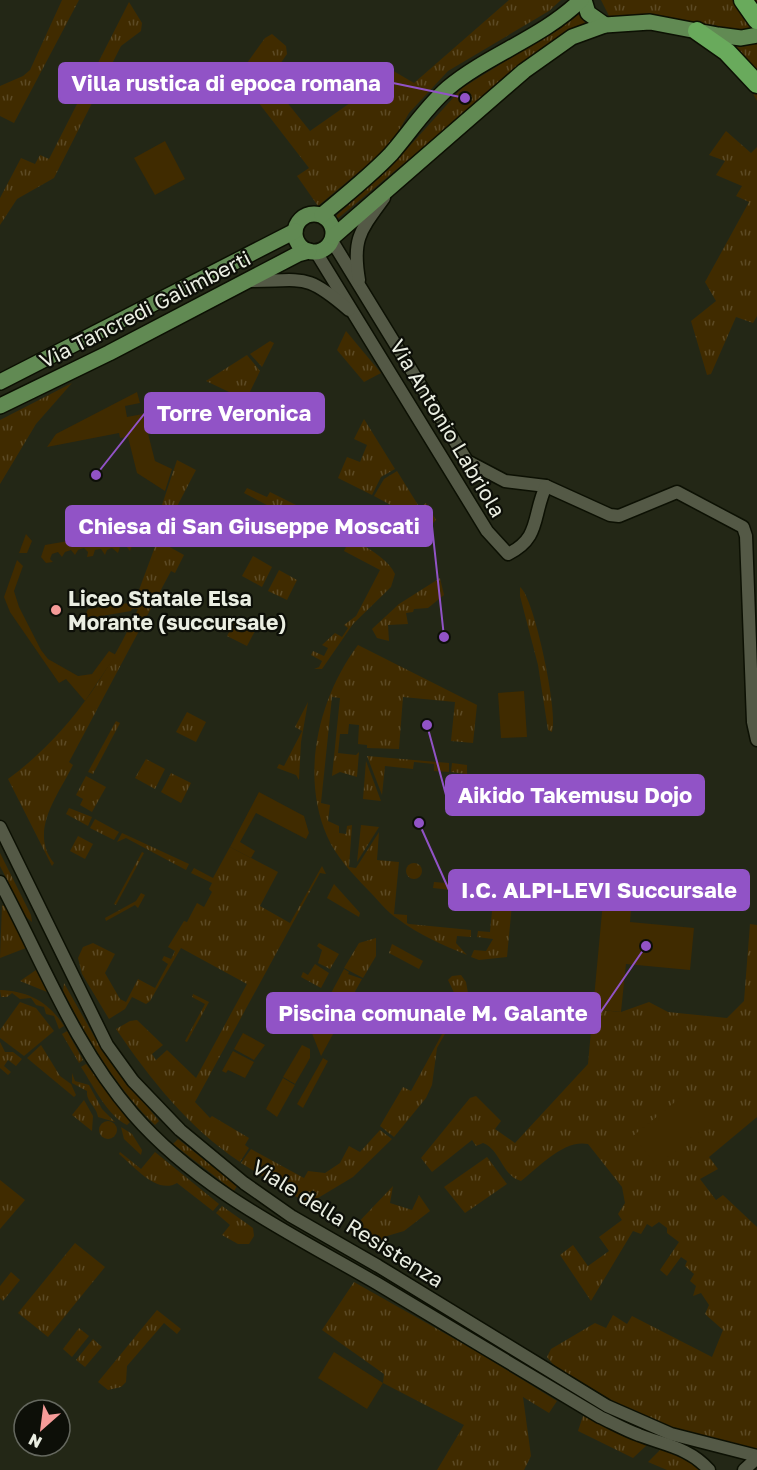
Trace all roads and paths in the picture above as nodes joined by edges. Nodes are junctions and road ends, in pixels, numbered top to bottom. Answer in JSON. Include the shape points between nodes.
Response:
{"nodes":[{"id":1,"x":583,"y":0,"type":"edge"},
{"id":2,"x":743,"y":0,"type":"edge"},
{"id":3,"x":757,"y":20,"type":"edge"},
{"id":4,"x":605,"y":25,"type":"junction"},
{"id":5,"x":697,"y":30,"type":"junction"},
{"id":6,"x":757,"y":35,"type":"edge"},
{"id":7,"x":757,"y":84,"type":"edge"},
{"id":8,"x":390,"y":189,"type":"junction"},
{"id":9,"x":322,"y":215,"type":"junction"},
{"id":10,"x":295,"y":231,"type":"junction"},
{"id":11,"x":333,"y":239,"type":"junction"},
{"id":12,"x":313,"y":252,"type":"junction"},
{"id":13,"x":250,"y":281,"type":"junction"},
{"id":14,"x":360,"y":285,"type":"junction"},
{"id":15,"x":359,"y":319,"type":"junction"},
{"id":16,"x":0,"y":382,"type":"edge"},
{"id":17,"x":0,"y":405,"type":"edge"},
{"id":18,"x":546,"y":486,"type":"junction"},
{"id":19,"x":757,"y":740,"type":"edge"},
{"id":20,"x":0,"y":827,"type":"edge"},
{"id":21,"x":0,"y":882,"type":"edge"},
{"id":22,"x":757,"y":1457,"type":"edge"},
{"id":23,"x":709,"y":1470,"type":"edge"},
{"id":24,"x":744,"y":1470,"type":"edge"}],
"edges":[{"from":1,"to":4,"type":"main road","via":[[588,13]]},
{"from":1,"to":9,"type":"main road","via":[[542,32],[483,64],[446,90],[380,165]]},
{"from":2,"to":3,"type":"highway"},
{"from":4,"to":5,"type":"main road","via":[[650,22]]},
{"from":4,"to":8,"type":"main road","via":[[572,37],[550,51]]},
{"from":5,"to":6,"type":"main road","via":[[741,38]]},
{"from":5,"to":7,"type":"highway","via":[[727,52]]},
{"from":8,"to":11,"type":"main road"},
{"from":8,"to":14,"type":"street","name":"Via Antonio Labriola","via":[[357,240]]},
{"from":9,"to":10,"type":"main road","via":[[307,215]]},
{"from":9,"to":11,"type":"main road","via":[[331,223]]},
{"from":10,"to":12,"type":"main road","via":[[299,244]]},
{"from":10,"to":16,"type":"main road","name":"Via Tancredi Galimberti"},
{"from":11,"to":12,"type":"main road","via":[[322,250]]},
{"from":11,"to":14,"type":"street","name":"Via Antonio Labriola"},
{"from":12,"to":13,"type":"main road","name":"Via Tancredi Galimberti","via":[[298,254]]},
{"from":12,"to":15,"type":"street","name":"Via Antonio Labriola"},
{"from":13,"to":15,"type":"street","name":"Via Antonio Labriola","via":[[291,278],[312,282]]},
{"from":13,"to":17,"type":"main road","name":"Via Tancredi Galimberti"},
{"from":14,"to":18,"type":"street","name":"Via Antonio Labriola","via":[[467,461],[505,481]]},
{"from":15,"to":18,"type":"street","name":"Via Antonio Labriola","via":[[487,531],[508,554],[531,536]]},
{"from":18,"to":19,"type":"street","via":[[614,516],[677,492],[743,527]]},
{"from":20,"to":22,"type":"street","name":"Viale della Resistenza","via":[[107,1045],[133,1081],[180,1130],[244,1184],[607,1406],[671,1434]]},
{"from":21,"to":23,"type":"street","name":"Viale della Resistenza","via":[[66,1015],[112,1087],[163,1144],[202,1176],[286,1232],[600,1417],[698,1457]]},
{"from":22,"to":24,"type":"street","name":"Viale della Resistenza"}]}
